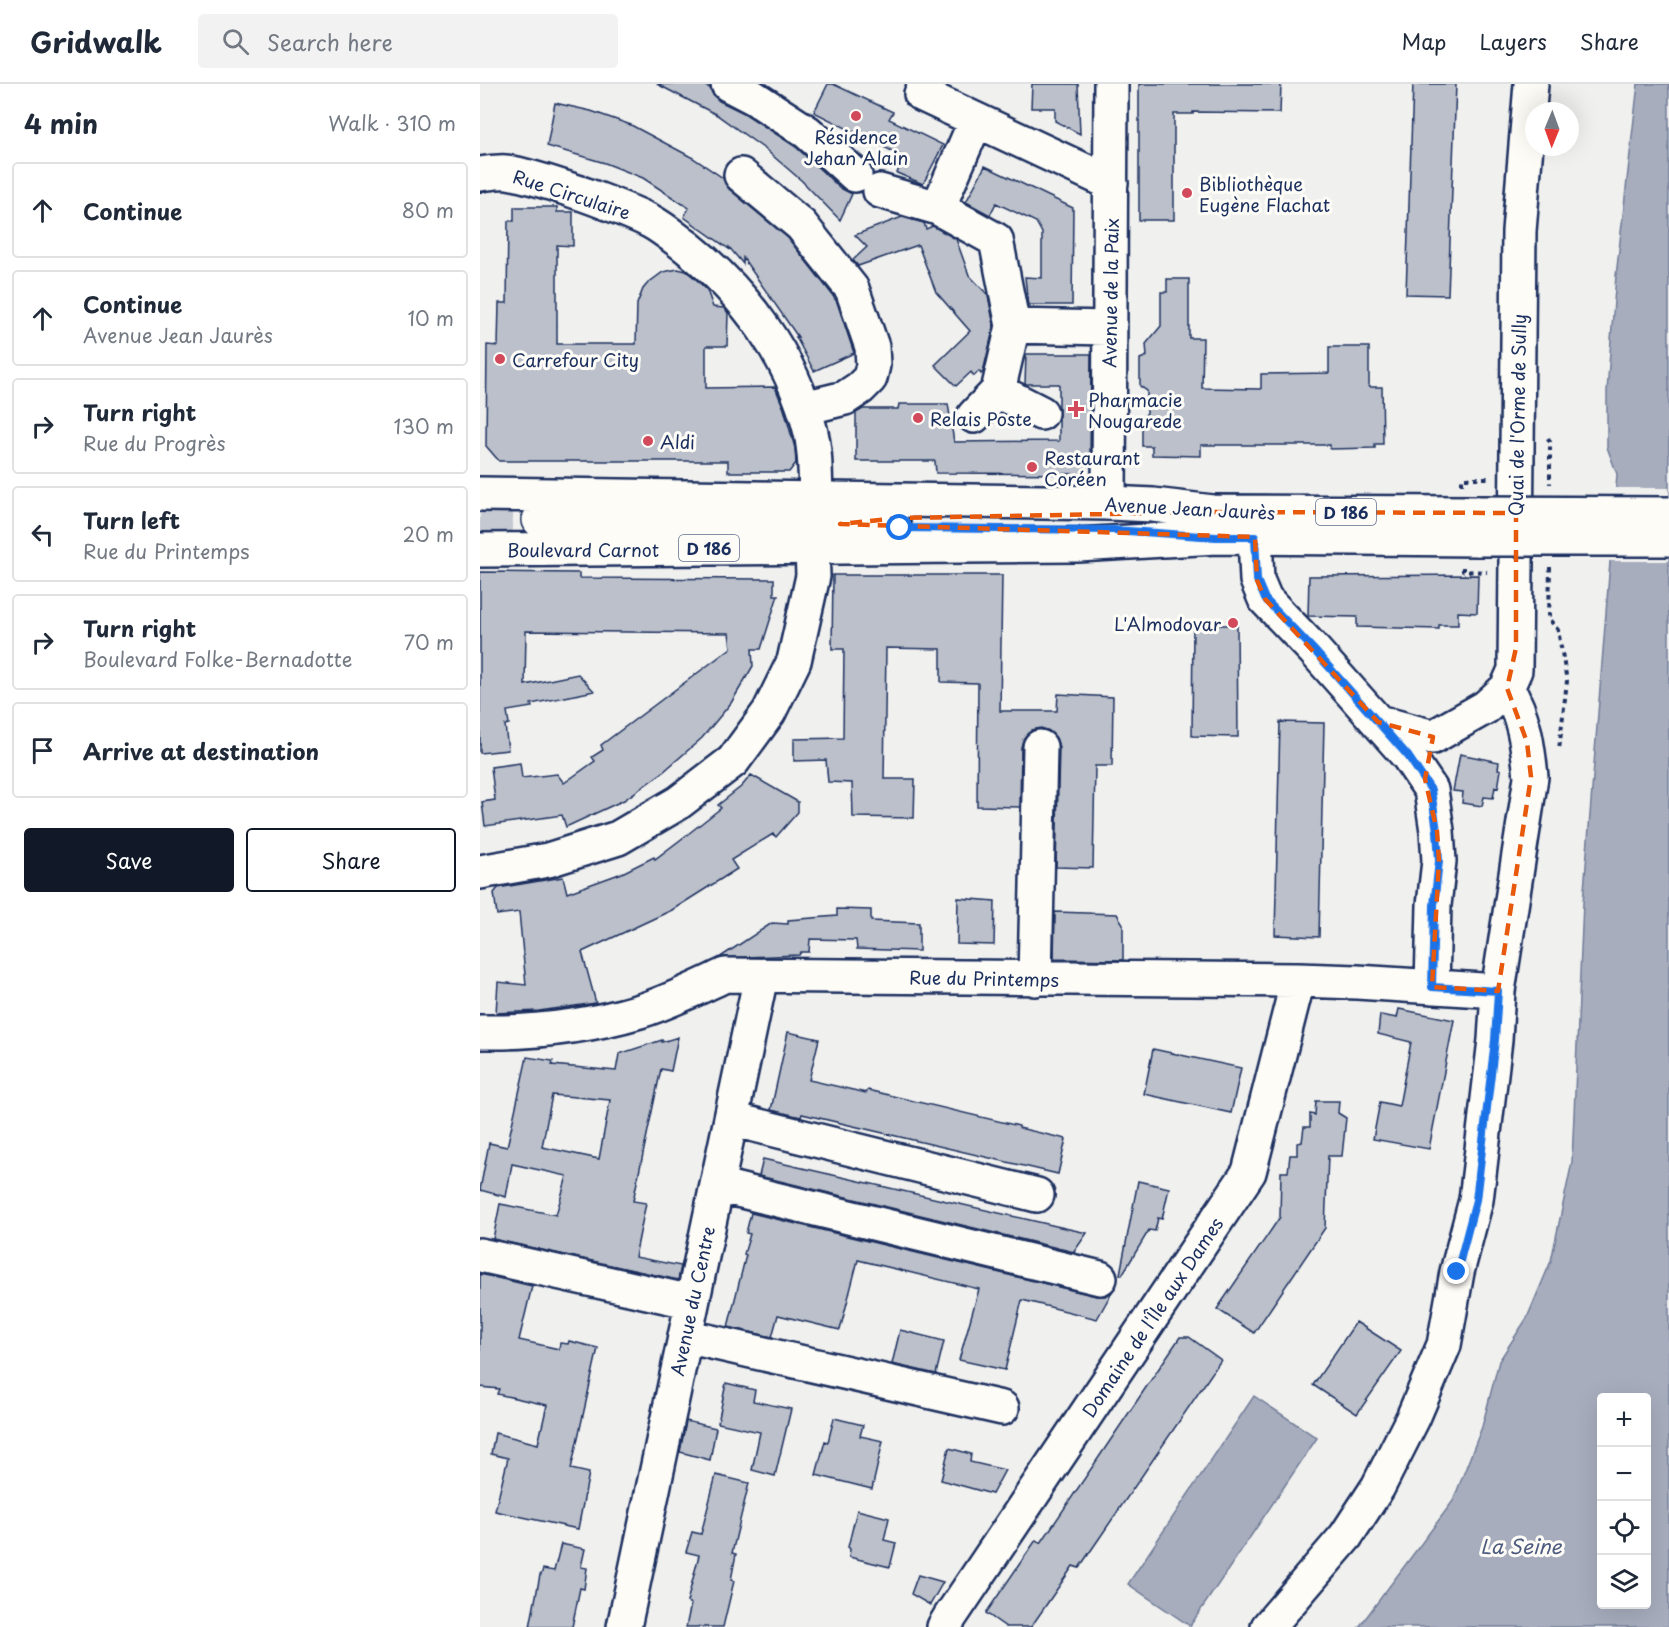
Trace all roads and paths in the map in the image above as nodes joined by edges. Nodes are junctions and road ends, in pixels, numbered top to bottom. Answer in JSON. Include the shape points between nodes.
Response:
{"nodes":[{"id":1,"x":728,"y":84,"type":"edge"},
{"id":2,"x":1111,"y":84,"type":"edge"},
{"id":3,"x":1531,"y":84,"type":"edge"},
{"id":4,"x":921,"y":94,"type":"dead end"},
{"id":5,"x":976,"y":120,"type":"junction"},
{"id":6,"x":480,"y":174,"type":"edge"},
{"id":7,"x":741,"y":175,"type":"dead end"},
{"id":8,"x":1111,"y":183,"type":"junction"},
{"id":9,"x":938,"y":208,"type":"junction"},
{"id":10,"x":1013,"y":326,"type":"junction"},
{"id":11,"x":1109,"y":328,"type":"junction"},
{"id":12,"x":998,"y":391,"type":"junction"},
{"id":13,"x":804,"y":408,"type":"junction"},
{"id":14,"x":1041,"y":413,"type":"dead end"},
{"id":15,"x":974,"y":416,"type":"dead end"},
{"id":16,"x":488,"y":494,"type":"edge"},
{"id":17,"x":816,"y":497,"type":"junction"},
{"id":18,"x":1109,"y":503,"type":"junction"},
{"id":19,"x":1669,"y":514,"type":"edge"},
{"id":20,"x":538,"y":520,"type":"tunnel mouth"},
{"id":21,"x":875,"y":520,"type":"junction"},
{"id":22,"x":840,"y":524,"type":"junction"},
{"id":23,"x":1214,"y":524,"type":"junction"},
{"id":24,"x":1479,"y":526,"type":"junction"},
{"id":25,"x":1255,"y":537,"type":"junction"},
{"id":26,"x":1669,"y":539,"type":"edge"},
{"id":27,"x":938,"y":546,"type":"joint"},
{"id":28,"x":812,"y":548,"type":"junction"},
{"id":29,"x":480,"y":550,"type":"edge"},
{"id":30,"x":1507,"y":688,"type":"junction"},
{"id":31,"x":1378,"y":722,"type":"junction"},
{"id":32,"x":1434,"y":737,"type":"junction"},
{"id":33,"x":1040,"y":747,"type":"dead end"},
{"id":34,"x":1425,"y":779,"type":"junction"},
{"id":35,"x":480,"y":872,"type":"edge"},
{"id":36,"x":761,"y":976,"type":"junction"},
{"id":37,"x":1035,"y":979,"type":"junction"},
{"id":38,"x":1298,"y":980,"type":"junction"},
{"id":39,"x":1432,"y":987,"type":"junction"},
{"id":40,"x":1498,"y":991,"type":"junction"},
{"id":41,"x":480,"y":1032,"type":"edge"},
{"id":42,"x":731,"y":1119,"type":"junction"},
{"id":43,"x":717,"y":1185,"type":"junction"},
{"id":44,"x":1037,"y":1195,"type":"dead end"},
{"id":45,"x":480,"y":1255,"type":"edge"},
{"id":46,"x":1100,"y":1278,"type":"dead end"},
{"id":47,"x":692,"y":1302,"type":"junction"},
{"id":48,"x":685,"y":1336,"type":"junction"},
{"id":49,"x":1002,"y":1408,"type":"dead end"},
{"id":50,"x":624,"y":1627,"type":"edge"},
{"id":51,"x":944,"y":1627,"type":"edge"},
{"id":52,"x":1268,"y":1627,"type":"edge"}],
"edges":[{"from":1,"to":9,"type":"street","via":[[807,132],[867,183]]},
{"from":2,"to":8,"type":"street","name":"Avenue de la Paix"},
{"from":3,"to":30,"type":"street","name":"Quai de l'Orme de Sully","via":[[1519,231],[1516,648],[1515,669]]},
{"from":4,"to":5,"type":"street"},
{"from":5,"to":8,"type":"street"},
{"from":5,"to":9,"type":"street"},
{"from":6,"to":13,"type":"street","name":"Rue Circulaire","via":[[506,172],[568,189],[652,222],[681,242],[712,267],[769,336],[787,365]]},
{"from":7,"to":13,"type":"street","via":[[801,225],[852,289],[872,347],[870,378],[860,388],[845,398]]},
{"from":8,"to":11,"type":"street","name":"Avenue de la Paix"},
{"from":9,"to":10,"type":"street","via":[[996,240]]},
{"from":10,"to":11,"type":"street"},
{"from":10,"to":12,"type":"street"},
{"from":11,"to":18,"type":"street","name":"Avenue de la Paix"},
{"from":12,"to":14,"type":"street"},
{"from":12,"to":15,"type":"street"},
{"from":13,"to":17,"type":"street","name":"Rue Circulaire","via":[[815,457]]},
{"from":16,"to":17,"type":"street","number":"D 186"},
{"from":17,"to":18,"type":"street","name":"Avenue Jean Jaurès","number":"D 186"},
{"from":17,"to":21,"type":"street"},
{"from":18,"to":23,"type":"street","name":"Avenue Jean Jaurès","number":"D 186","via":[[1153,505]]},
{"from":19,"to":24,"type":"street","number":"D 186","bridge":true},
{"from":20,"to":22,"type":"street","number":"D 186"},
{"from":21,"to":22,"type":"street","number":"D 186"},
{"from":21,"to":23,"type":"street","number":"D 186","via":[[1116,517]]},
{"from":22,"to":23,"type":"street","number":"D 186","via":[[1113,530]]},
{"from":23,"to":24,"type":"street","name":"Avenue Jean Jaurès","number":"D 186"},
{"from":23,"to":25,"type":"street","name":"Avenue Jean Jaurès","number":"D 186"},
{"from":23,"to":27,"type":"street","name":"Avenue Jean Jaurès","number":"D 186","via":[[1078,545]]},
{"from":24,"to":25,"type":"street","name":"Avenue Jean Jaurès","number":"D 186"},
{"from":24,"to":26,"type":"street","number":"D 186","bridge":true},
{"from":25,"to":31,"type":"street","via":[[1257,580],[1265,599]]},
{"from":27,"to":28,"type":"street","name":"Boulevard Carnot","number":"D 186"},
{"from":28,"to":29,"type":"street","name":"Boulevard Carnot","number":"D 186"},
{"from":28,"to":35,"type":"street","via":[[813,576],[794,661],[769,712],[733,761],[678,803],[618,838],[548,860]]},
{"from":30,"to":32,"type":"street","via":[[1486,707]]},
{"from":30,"to":40,"type":"street","via":[[1527,742],[1531,777]]},
{"from":31,"to":32,"type":"street"},
{"from":31,"to":34,"type":"street"},
{"from":32,"to":34,"type":"street"},
{"from":33,"to":37,"type":"street"},
{"from":34,"to":39,"type":"street","via":[[1431,790],[1439,861]]},
{"from":36,"to":37,"type":"street","name":"Rue du Printemps"},
{"from":36,"to":41,"type":"street","name":"Rue du Printemps","via":[[725,975],[639,1011],[585,1023]]},
{"from":36,"to":42,"type":"street","name":"Avenue du Centre"},
{"from":37,"to":38,"type":"street","name":"Rue du Printemps"},
{"from":38,"to":39,"type":"street","name":"Rue du Printemps"},
{"from":38,"to":51,"type":"street","name":"Domaine de l'Île aux Dames","via":[[1250,1172]]},
{"from":39,"to":40,"type":"street","name":"Rue du Printemps"},
{"from":40,"to":52,"type":"street","via":[[1476,1200],[1457,1272],[1444,1345],[1378,1487],[1346,1536]]},
{"from":42,"to":43,"type":"street","name":"Avenue du Centre"},
{"from":42,"to":44,"type":"street"},
{"from":43,"to":46,"type":"street"},
{"from":43,"to":47,"type":"street","name":"Avenue du Centre"},
{"from":45,"to":47,"type":"street"},
{"from":47,"to":48,"type":"street","name":"Avenue du Centre"},
{"from":48,"to":49,"type":"street"},
{"from":48,"to":50,"type":"street","name":"Avenue du Centre"}]}
